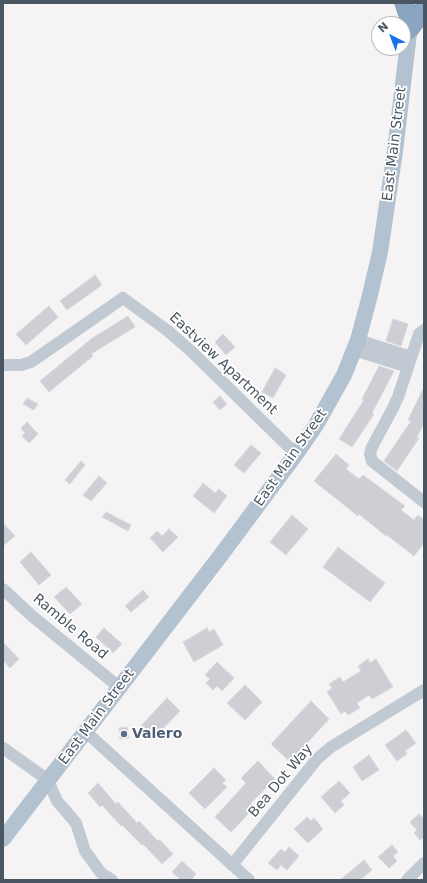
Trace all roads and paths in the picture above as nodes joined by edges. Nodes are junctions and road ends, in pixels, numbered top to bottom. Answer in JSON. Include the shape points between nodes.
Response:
{"nodes":[{"id":1,"x":404,"y":3,"type":"edge"},
{"id":2,"x":414,"y":16,"type":"edge"},
{"id":3,"x":424,"y":330,"type":"edge"},
{"id":4,"x":356,"y":345,"type":"junction"},
{"id":5,"x":410,"y":362,"type":"junction"},
{"id":6,"x":3,"y":365,"type":"edge"},
{"id":7,"x":296,"y":454,"type":"junction"},
{"id":8,"x":424,"y":502,"type":"edge"},
{"id":9,"x":3,"y":589,"type":"edge"},
{"id":10,"x":119,"y":687,"type":"junction"},
{"id":11,"x":424,"y":690,"type":"edge"},
{"id":12,"x":86,"y":732,"type":"junction"},
{"id":13,"x":3,"y":748,"type":"edge"},
{"id":14,"x":48,"y":780,"type":"junction"},
{"id":15,"x":3,"y":839,"type":"edge"},
{"id":16,"x":424,"y":863,"type":"edge"},
{"id":17,"x":232,"y":865,"type":"junction"},
{"id":18,"x":112,"y":880,"type":"edge"},
{"id":19,"x":249,"y":880,"type":"edge"},
{"id":20,"x":407,"y":880,"type":"edge"}],
"edges":[{"from":1,"to":2,"type":"highway"},
{"from":2,"to":4,"type":"main road","name":"East Main Street","via":[[380,252],[370,299]]},
{"from":3,"to":5,"type":"street","via":[[419,334]]},
{"from":4,"to":5,"type":"street"},
{"from":4,"to":7,"type":"main road","name":"East Main Street","via":[[329,404]]},
{"from":5,"to":8,"type":"street","via":[[393,408],[370,454],[372,462]]},
{"from":6,"to":7,"type":"street","name":"Eastview Apartment","via":[[21,366],[31,362],[123,298],[168,330]]},
{"from":7,"to":10,"type":"main road","name":"East Main Street"},
{"from":9,"to":10,"type":"street","name":"Ramble Road"},
{"from":10,"to":12,"type":"main road","name":"East Main Street"},
{"from":11,"to":17,"type":"street","name":"Bea Dot Way","via":[[331,747],[318,759]]},
{"from":12,"to":14,"type":"main road","name":"East Main Street"},
{"from":12,"to":17,"type":"street"},
{"from":13,"to":14,"type":"street"},
{"from":14,"to":15,"type":"main road","name":"East Main Street"},
{"from":14,"to":18,"type":"street","via":[[57,801],[76,823],[85,851],[101,873]]},
{"from":16,"to":20,"type":"street"},
{"from":17,"to":19,"type":"street"}]}
